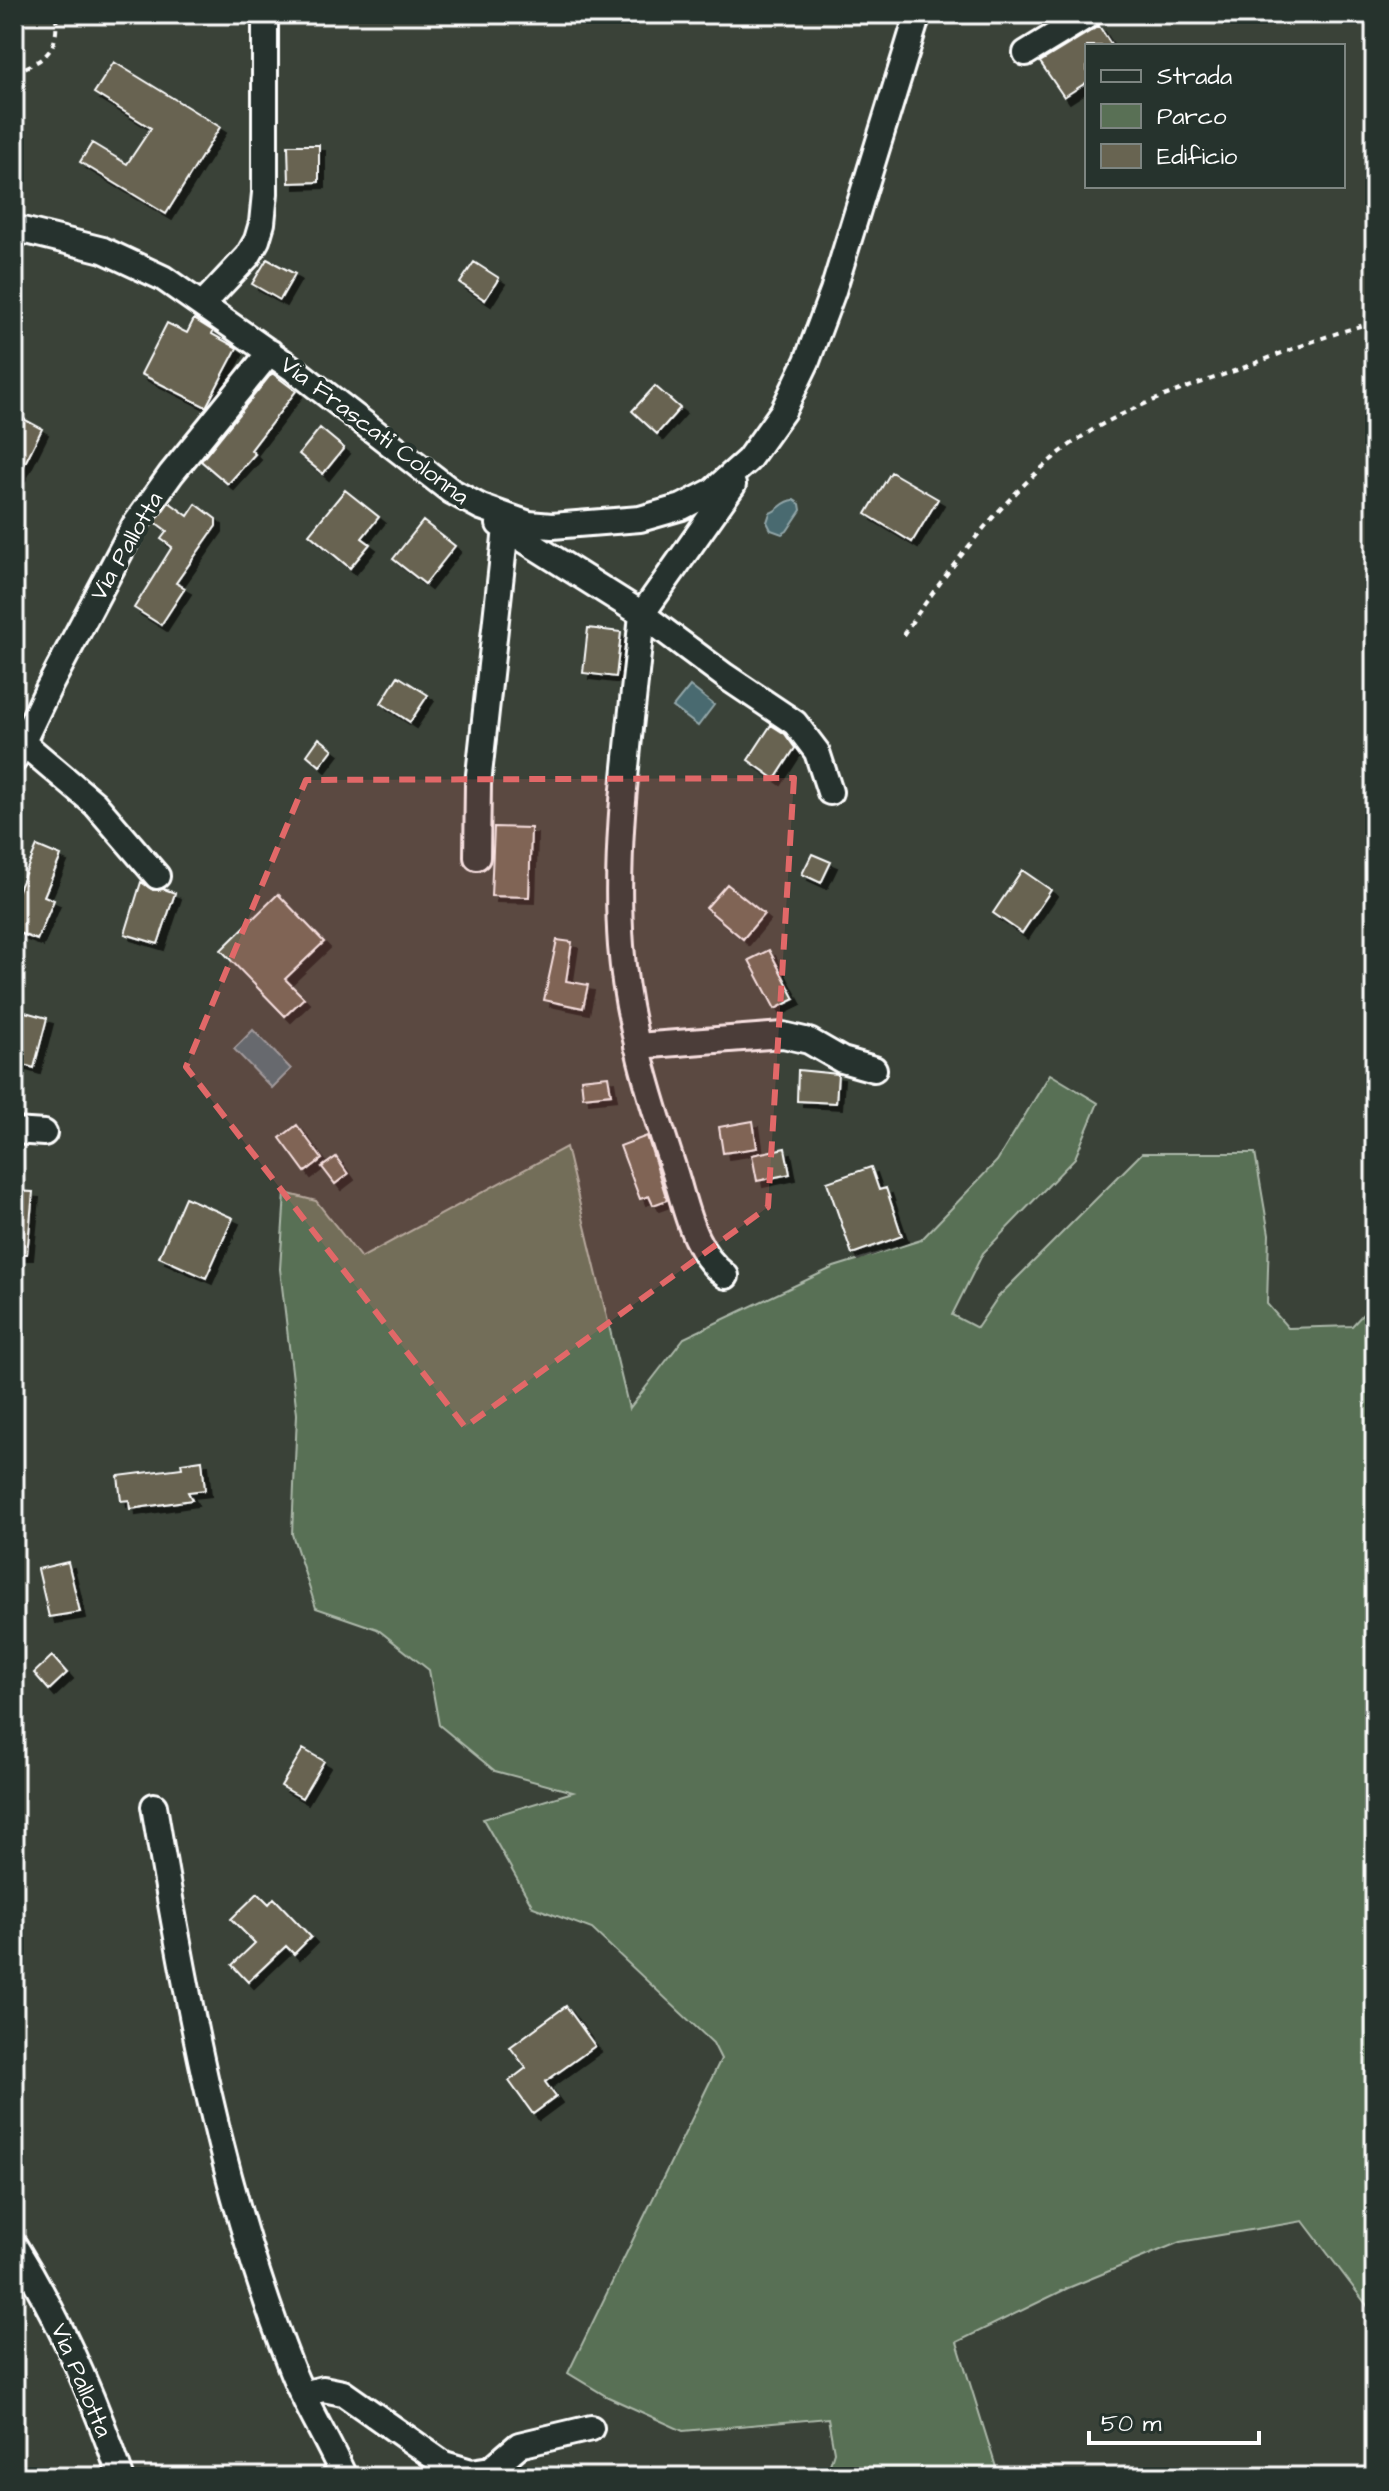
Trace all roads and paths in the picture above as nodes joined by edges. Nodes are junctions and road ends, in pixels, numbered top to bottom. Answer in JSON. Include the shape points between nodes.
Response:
{"nodes":[{"id":1,"x":56,"y":14,"type":"edge"},
{"id":2,"x":265,"y":14,"type":"edge"},
{"id":3,"x":918,"y":14,"type":"edge"},
{"id":4,"x":1090,"y":14,"type":"edge"},
{"id":5,"x":1026,"y":53,"type":"dead end"},
{"id":6,"x":14,"y":72,"type":"edge"},
{"id":7,"x":14,"y":228,"type":"edge"},
{"id":8,"x":203,"y":304,"type":"junction"},
{"id":9,"x":1375,"y":322,"type":"edge"},
{"id":10,"x":270,"y":352,"type":"junction"},
{"id":11,"x":776,"y":422,"type":"junction"},
{"id":12,"x":451,"y":491,"type":"junction"},
{"id":13,"x":506,"y":528,"type":"junction"},
{"id":14,"x":642,"y":614,"type":"junction"},
{"id":15,"x":903,"y":635,"type":"dead end"},
{"id":16,"x":18,"y":751,"type":"edge"},
{"id":17,"x":830,"y":792,"type":"dead end"},
{"id":18,"x":477,"y":857,"type":"dead end"},
{"id":19,"x":157,"y":876,"type":"dead end"},
{"id":20,"x":637,"y":1046,"type":"junction"},
{"id":21,"x":874,"y":1069,"type":"dead end"},
{"id":22,"x":14,"y":1131,"type":"edge"},
{"id":23,"x":44,"y":1133,"type":"dead end"},
{"id":24,"x":726,"y":1276,"type":"dead end"},
{"id":25,"x":154,"y":1806,"type":"dead end"},
{"id":26,"x":14,"y":2245,"type":"edge"},
{"id":27,"x":303,"y":2394,"type":"junction"},
{"id":28,"x":591,"y":2428,"type":"dead end"},
{"id":29,"x":121,"y":2477,"type":"edge"},
{"id":30,"x":344,"y":2477,"type":"edge"}],
"edges":[{"from":1,"to":6,"type":"path","via":[[51,50]]},
{"from":2,"to":8,"type":"street","via":[[262,223],[248,256]]},
{"from":3,"to":11,"type":"street","name":"Via Frascati Colonna","via":[[824,317]]},
{"from":4,"to":5,"type":"street"},
{"from":7,"to":8,"type":"street","name":"Via Frascati Colonna","via":[[115,254]]},
{"from":8,"to":10,"type":"street","name":"Via Frascati Colonna"},
{"from":9,"to":15,"type":"path","via":[[1151,402],[1080,438],[1013,498],[937,585]]},
{"from":10,"to":12,"type":"street","name":"Via Frascati Colonna"},
{"from":10,"to":16,"type":"street","name":"Via Pallotta","via":[[134,526]]},
{"from":11,"to":12,"type":"street","name":"Via Frascati Colonna","via":[[742,466],[713,491],[640,519],[564,527],[529,524]]},
{"from":11,"to":14,"type":"street"},
{"from":12,"to":13,"type":"street"},
{"from":13,"to":14,"type":"street"},
{"from":13,"to":18,"type":"street","via":[[478,784]]},
{"from":14,"to":17,"type":"street","via":[[795,723],[817,752]]},
{"from":14,"to":20,"type":"street","via":[[619,896],[624,973]]},
{"from":16,"to":19,"type":"street","via":[[95,804]]},
{"from":20,"to":21,"type":"street","via":[[783,1035]]},
{"from":20,"to":24,"type":"street","via":[[698,1244]]},
{"from":22,"to":23,"type":"street"},
{"from":25,"to":27,"type":"street","via":[[220,2149]]},
{"from":26,"to":29,"type":"street","name":"Via Pallotta","via":[[78,2363]]},
{"from":27,"to":28,"type":"street","via":[[323,2389],[343,2393],[444,2464],[471,2472],[491,2469],[519,2445]]},
{"from":27,"to":30,"type":"street"}]}
